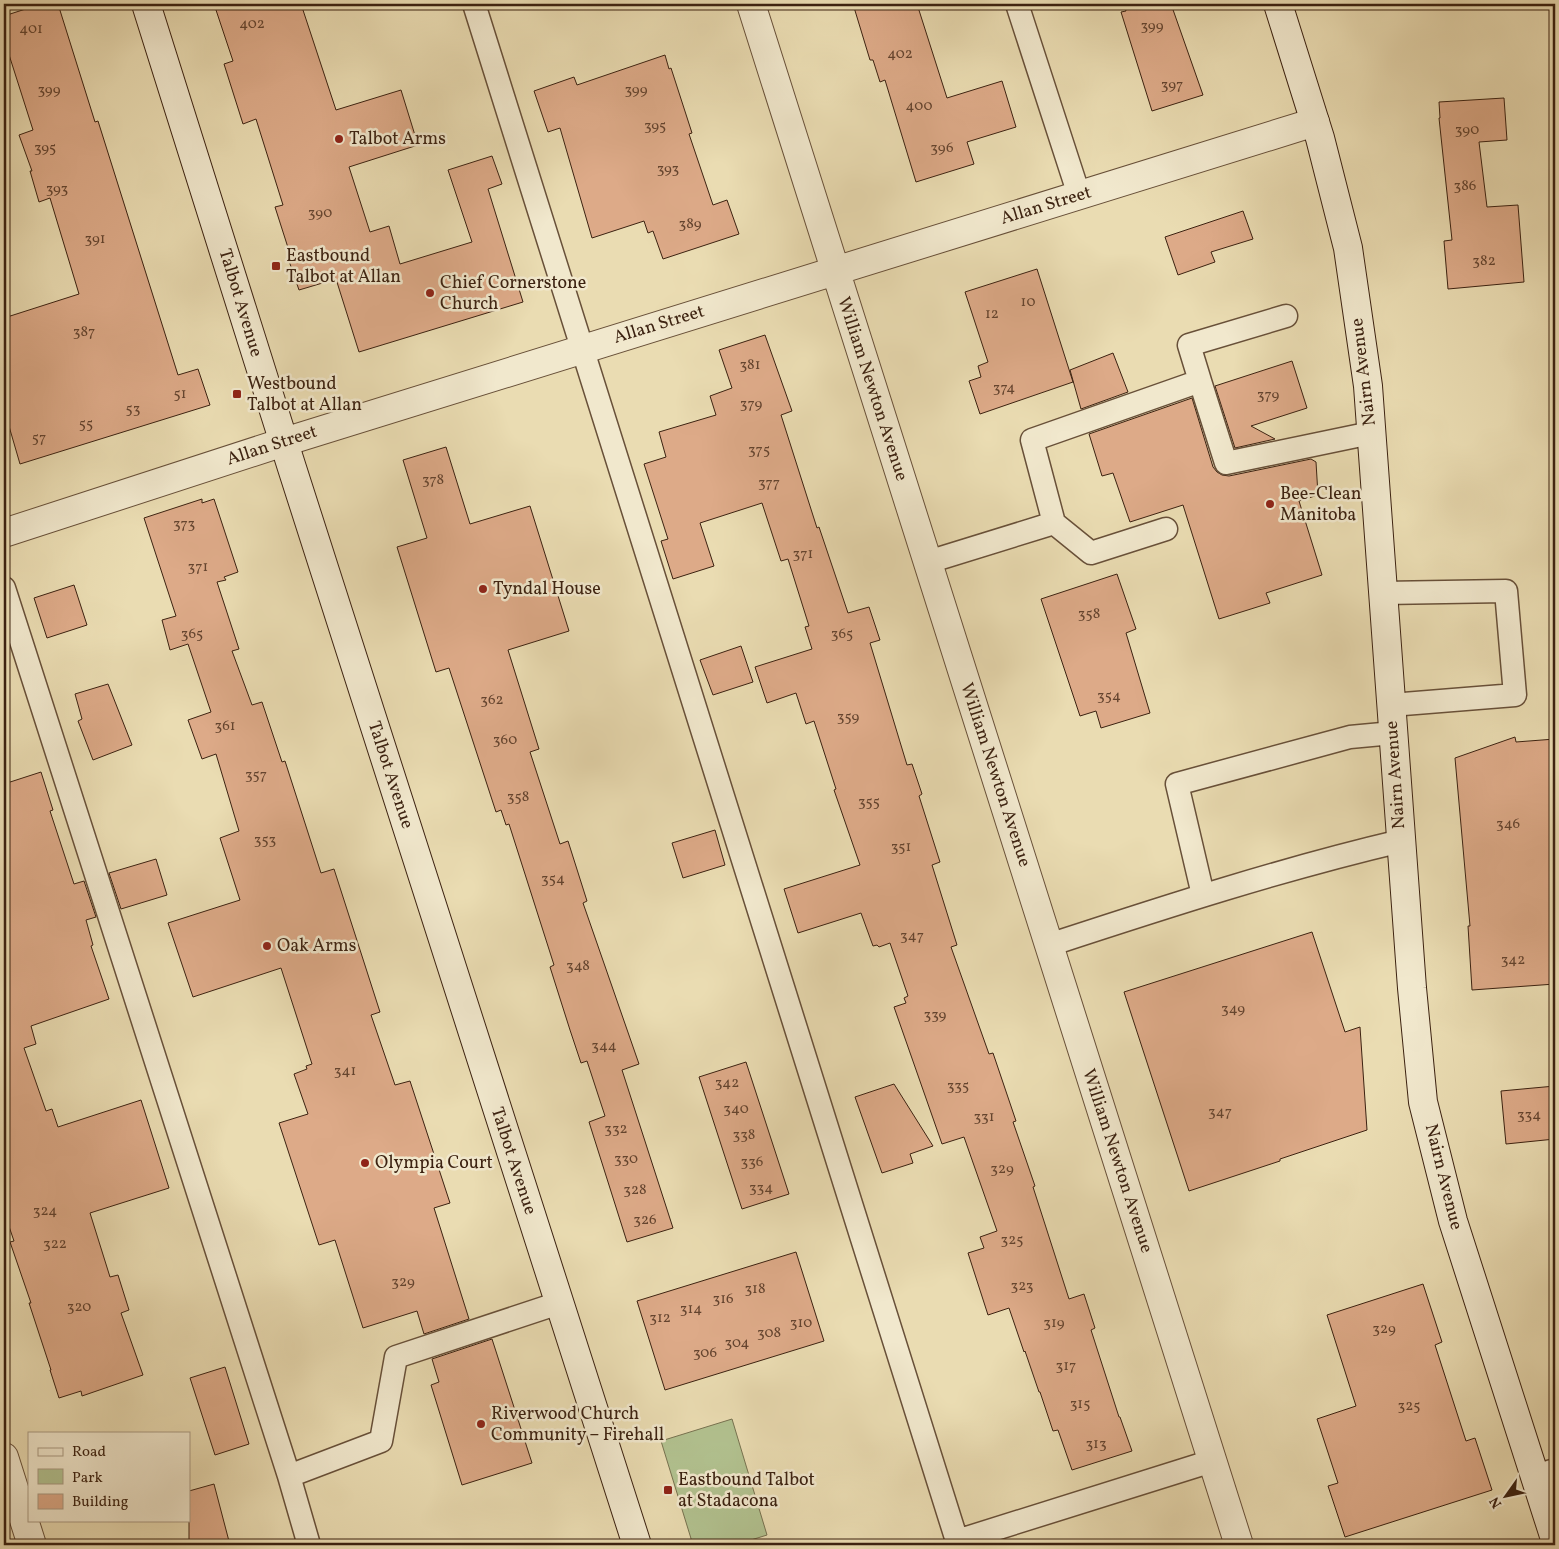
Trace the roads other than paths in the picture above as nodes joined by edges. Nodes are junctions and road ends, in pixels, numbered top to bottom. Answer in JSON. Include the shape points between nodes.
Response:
{"nodes":[{"id":1,"x":146,"y":4,"type":"edge"},
{"id":2,"x":474,"y":4,"type":"edge"},
{"id":3,"x":751,"y":4,"type":"edge"},
{"id":4,"x":1018,"y":4,"type":"edge"},
{"id":5,"x":1278,"y":4,"type":"edge"},
{"id":6,"x":1315,"y":122,"type":"junction"},
{"id":7,"x":1080,"y":195,"type":"junction"},
{"id":8,"x":835,"y":271,"type":"junction"},
{"id":9,"x":1286,"y":316,"type":"dead end"},
{"id":10,"x":582,"y":348,"type":"junction"},
{"id":11,"x":1200,"y":381,"type":"junction"},
{"id":12,"x":1371,"y":432,"type":"junction"},
{"id":13,"x":284,"y":442,"type":"junction"},
{"id":14,"x":1054,"y":523,"type":"junction"},
{"id":15,"x":1166,"y":529,"type":"dead end"},
{"id":16,"x":4,"y":533,"type":"edge"},
{"id":17,"x":928,"y":562,"type":"junction"},
{"id":18,"x":4,"y":588,"type":"edge"},
{"id":19,"x":1383,"y":593,"type":"junction"},
{"id":20,"x":1391,"y":705,"type":"junction"},
{"id":21,"x":1393,"y":733,"type":"junction"},
{"id":22,"x":1401,"y":841,"type":"junction"},
{"id":23,"x":1203,"y":895,"type":"junction"},
{"id":24,"x":1049,"y":945,"type":"junction"},
{"id":25,"x":559,"y":1303,"type":"junction"},
{"id":26,"x":4,"y":1457,"type":"edge"},
{"id":27,"x":1212,"y":1461,"type":"junction"},
{"id":28,"x":1545,"y":1473,"type":"edge"},
{"id":29,"x":289,"y":1476,"type":"junction"},
{"id":30,"x":1555,"y":1539,"type":"edge"},
{"id":31,"x":32,"y":1545,"type":"edge"},
{"id":32,"x":310,"y":1545,"type":"edge"},
{"id":33,"x":637,"y":1545,"type":"edge"},
{"id":34,"x":1239,"y":1545,"type":"edge"}],
"edges":[{"from":1,"to":13,"type":"street","name":"Talbot Avenue"},
{"from":2,"to":10,"type":"lane"},
{"from":3,"to":8,"type":"street","name":"William Newton Avenue"},
{"from":4,"to":7,"type":"lane"},
{"from":5,"to":6,"type":"street","name":"Nairn Avenue"},
{"from":6,"to":7,"type":"street","name":"Allan Street"},
{"from":6,"to":12,"type":"street","name":"Nairn Avenue","via":[[1348,248],[1368,386]]},
{"from":7,"to":8,"type":"street","name":"Allan Street"},
{"from":8,"to":10,"type":"street","name":"Allan Street"},
{"from":8,"to":17,"type":"street","name":"William Newton Avenue"},
{"from":9,"to":11,"type":"lane","via":[[1189,345]]},
{"from":10,"to":13,"type":"street","name":"Allan Street"},
{"from":10,"to":27,"type":"lane","via":[[957,1541]]},
{"from":11,"to":12,"type":"lane","via":[[1226,463]]},
{"from":11,"to":14,"type":"lane","via":[[1032,440]]},
{"from":12,"to":19,"type":"street","name":"Nairn Avenue"},
{"from":13,"to":16,"type":"street","name":"Allan Street"},
{"from":13,"to":25,"type":"street","name":"Talbot Avenue"},
{"from":14,"to":15,"type":"lane","via":[[1091,553]]},
{"from":14,"to":17,"type":"lane"},
{"from":17,"to":24,"type":"street","name":"William Newton Avenue"},
{"from":18,"to":29,"type":"lane"},
{"from":19,"to":20,"type":"street","name":"Nairn Avenue"},
{"from":19,"to":20,"type":"lane","via":[[1506,591],[1514,696]]},
{"from":20,"to":21,"type":"street","name":"Nairn Avenue"},
{"from":21,"to":22,"type":"street","name":"Nairn Avenue"},
{"from":21,"to":23,"type":"lane","via":[[1350,737],[1177,784]]},
{"from":22,"to":23,"type":"lane"},
{"from":22,"to":28,"type":"street","name":"Nairn Avenue","via":[[1424,1102],[1453,1221]]},
{"from":23,"to":24,"type":"lane"},
{"from":24,"to":27,"type":"street","name":"William Newton Avenue"},
{"from":25,"to":29,"type":"lane","via":[[396,1357],[381,1440]]},
{"from":25,"to":33,"type":"street","name":"Talbot Avenue"},
{"from":26,"to":31,"type":"street"},
{"from":27,"to":34,"type":"street","name":"William Newton Avenue"},
{"from":28,"to":30,"type":"street","name":"Nairn Avenue"},
{"from":29,"to":32,"type":"lane"}]}
